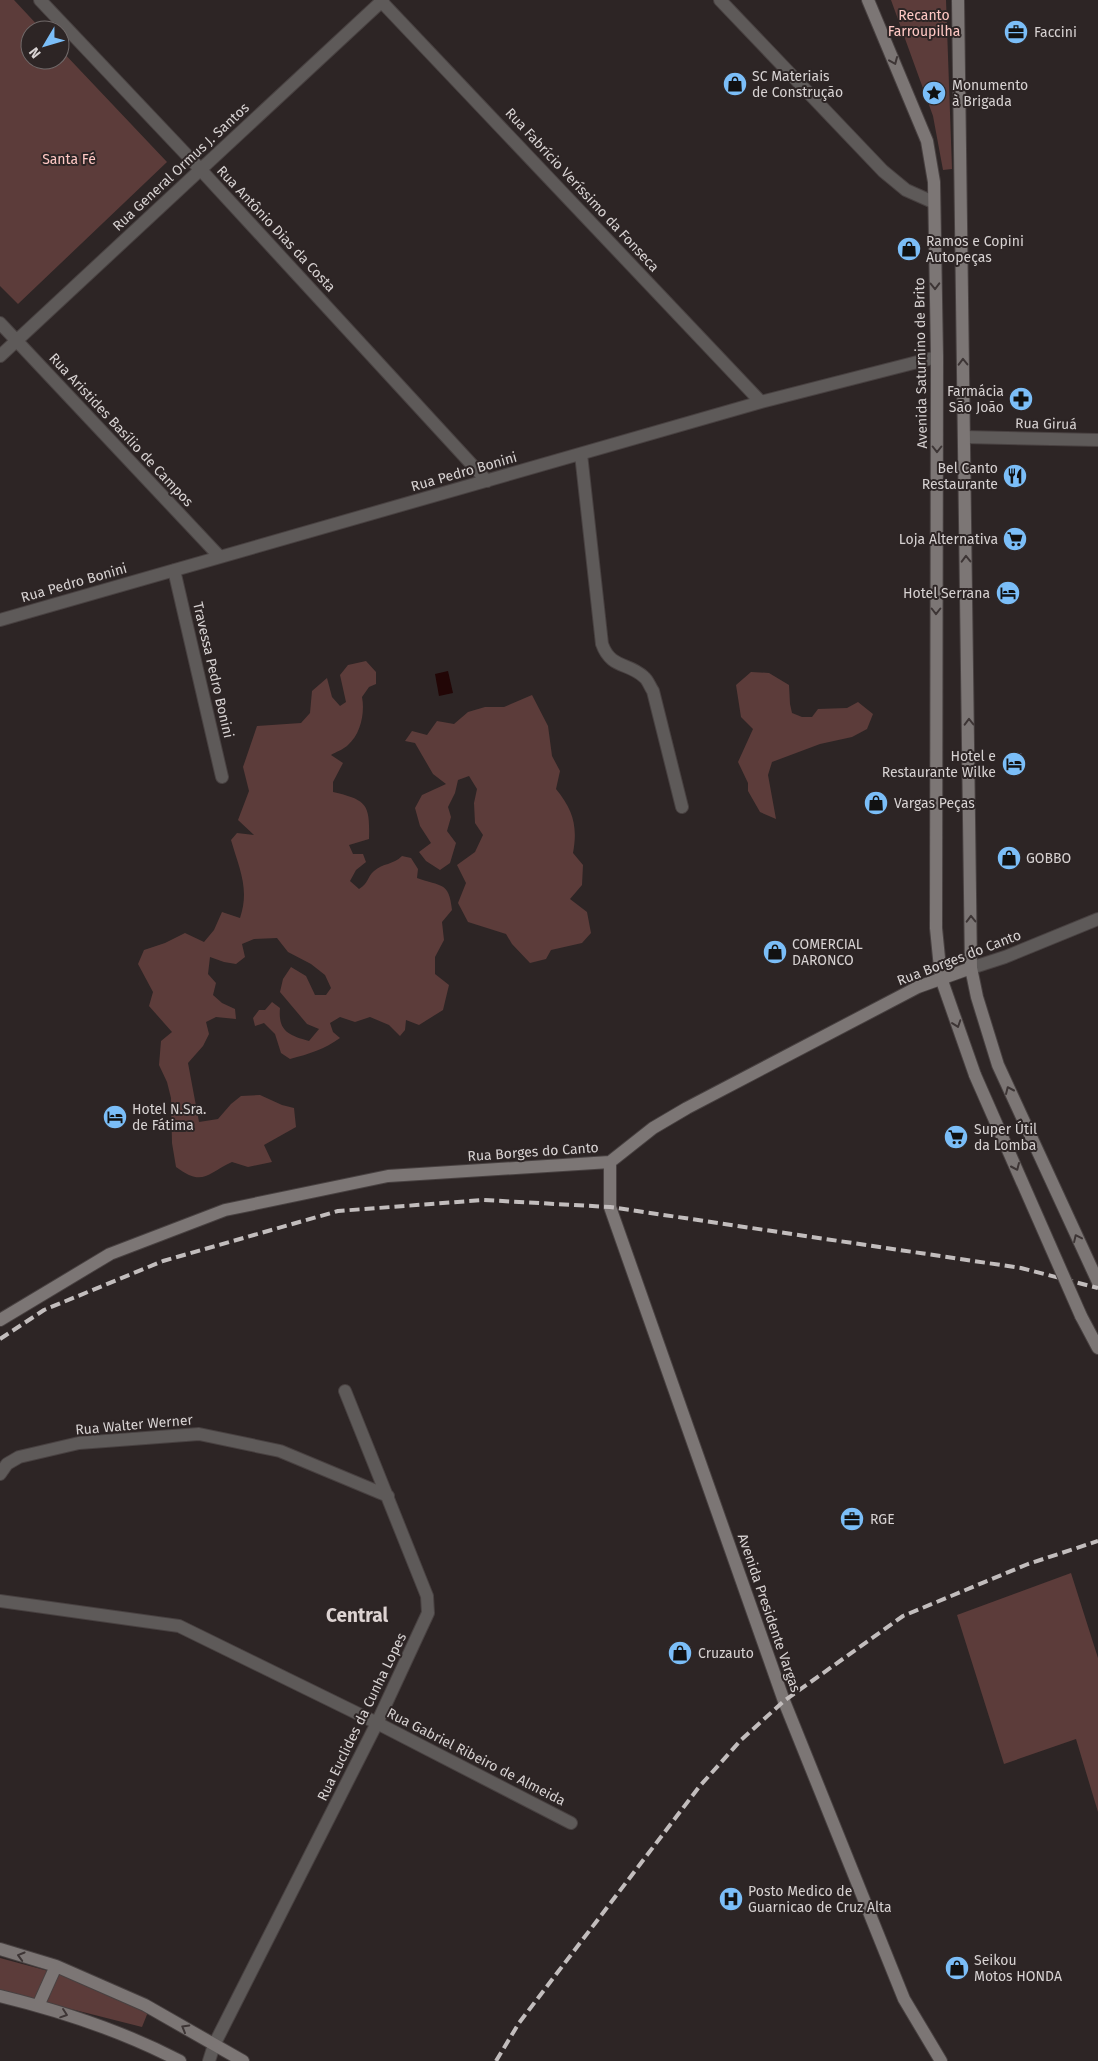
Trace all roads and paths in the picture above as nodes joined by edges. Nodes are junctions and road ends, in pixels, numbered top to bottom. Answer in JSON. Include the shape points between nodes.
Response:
{"nodes":[{"id":1,"x":40,"y":0,"type":"edge"},
{"id":2,"x":381,"y":0,"type":"edge"},
{"id":3,"x":720,"y":0,"type":"edge"},
{"id":4,"x":868,"y":0,"type":"edge"},
{"id":5,"x":958,"y":0,"type":"edge"},
{"id":6,"x":200,"y":169,"type":"junction"},
{"id":7,"x":933,"y":202,"type":"junction"},
{"id":8,"x":0,"y":323,"type":"edge"},
{"id":9,"x":17,"y":340,"type":"junction"},
{"id":10,"x":0,"y":356,"type":"edge"},
{"id":11,"x":937,"y":357,"type":"junction"},
{"id":12,"x":761,"y":402,"type":"junction"},
{"id":13,"x":964,"y":438,"type":"junction"},
{"id":14,"x":1098,"y":440,"type":"edge"},
{"id":15,"x":581,"y":454,"type":"junction"},
{"id":16,"x":486,"y":481,"type":"junction"},
{"id":17,"x":220,"y":557,"type":"junction"},
{"id":18,"x":174,"y":570,"type":"junction"},
{"id":19,"x":0,"y":620,"type":"edge"},
{"id":20,"x":222,"y":777,"type":"dead end"},
{"id":21,"x":682,"y":807,"type":"dead end"},
{"id":22,"x":1098,"y":919,"type":"edge"},
{"id":23,"x":971,"y":968,"type":"junction"},
{"id":24,"x":940,"y":978,"type":"junction"},
{"id":25,"x":610,"y":1162,"type":"junction"},
{"id":26,"x":1098,"y":1282,"type":"edge"},
{"id":27,"x":0,"y":1320,"type":"edge"},
{"id":28,"x":1098,"y":1348,"type":"edge"},
{"id":29,"x":345,"y":1391,"type":"dead end"},
{"id":30,"x":0,"y":1474,"type":"edge"},
{"id":31,"x":388,"y":1496,"type":"junction"},
{"id":32,"x":0,"y":1601,"type":"edge"},
{"id":33,"x":377,"y":1723,"type":"junction"},
{"id":34,"x":571,"y":1823,"type":"dead end"},
{"id":35,"x":0,"y":1949,"type":"edge"},
{"id":36,"x":56,"y":1966,"type":"junction"},
{"id":37,"x":0,"y":1996,"type":"edge"},
{"id":38,"x":38,"y":2006,"type":"junction"},
{"id":39,"x":214,"y":2045,"type":"junction"},
{"id":40,"x":180,"y":2061,"type":"edge"},
{"id":41,"x":209,"y":2061,"type":"edge"},
{"id":42,"x":243,"y":2061,"type":"edge"},
{"id":43,"x":940,"y":2061,"type":"edge"}],
"edges":[{"from":1,"to":6,"type":"street","name":"Rua Antônio Dias da Costa"},
{"from":2,"to":6,"type":"street","name":"Rua General Ormus J. Santos"},
{"from":2,"to":12,"type":"street","name":"Rua Fabrício Veríssimo da Fonseca"},
{"from":3,"to":7,"type":"street","via":[[883,171],[906,190]]},
{"from":4,"to":7,"type":"main road","name":"Avenida Saturnino de Brito","one_way":true,"via":[[927,141],[934,182]]},
{"from":13,"to":5,"type":"main road","one_way":true},
{"from":6,"to":9,"type":"street","name":"Rua General Ormus J. Santos"},
{"from":6,"to":16,"type":"street","name":"Rua Antônio Dias da Costa"},
{"from":7,"to":11,"type":"main road","name":"Avenida Saturnino de Brito","one_way":true},
{"from":8,"to":9,"type":"street","name":"Rua Aristides Basílio de Campos"},
{"from":9,"to":10,"type":"street","name":"Rua General Ormus J. Santos"},
{"from":9,"to":17,"type":"street","name":"Rua Aristides Basílio de Campos"},
{"from":11,"to":12,"type":"street","name":"Rua Pedro Bonini"},
{"from":11,"to":24,"type":"main road","name":"Avenida Saturnino de Brito","one_way":true,"via":[[936,928]]},
{"from":12,"to":15,"type":"street","name":"Rua Pedro Bonini"},
{"from":13,"to":14,"type":"street","name":"Rua Giruá"},
{"from":23,"to":13,"type":"main road","one_way":true},
{"from":15,"to":16,"type":"street","name":"Rua Pedro Bonini"},
{"from":15,"to":21,"type":"street","via":[[602,644],[614,662],[645,677],[653,691]]},
{"from":16,"to":17,"type":"street","name":"Rua Pedro Bonini"},
{"from":17,"to":18,"type":"street","name":"Rua Pedro Bonini"},
{"from":18,"to":19,"type":"street","name":"Rua Pedro Bonini"},
{"from":18,"to":20,"type":"street","name":"Travessa Pedro Bonini"},
{"from":22,"to":23,"type":"street","name":"Rua Borges do Canto"},
{"from":23,"to":24,"type":"main road","name":"Rua Borges do Canto"},
{"from":26,"to":23,"type":"main road","one_way":true,"via":[[998,1065]]},
{"from":24,"to":25,"type":"main road","name":"Rua Borges do Canto","via":[[687,1108],[653,1128]]},
{"from":24,"to":28,"type":"main road","name":"Avenida Saturnino de Brito","one_way":true,"bridge":true,"via":[[975,1075]]},
{"from":25,"to":27,"type":"main road","name":"Rua Borges do Canto","via":[[388,1176],[225,1210],[110,1254]]},
{"from":25,"to":43,"type":"main road","name":"Avenida Presidente Vargas","via":[[610,1207],[784,1701],[904,1999]]},
{"from":29,"to":31,"type":"street","name":"Rua Euclides da Cunha Lopes"},
{"from":30,"to":31,"type":"street","name":"Rua Walter Werner","via":[[7,1464],[19,1457],[78,1443],[199,1434],[280,1451]]},
{"from":31,"to":33,"type":"street","name":"Rua Euclides da Cunha Lopes","via":[[427,1596],[428,1613]]},
{"from":32,"to":33,"type":"street","name":"Rua Gabriel Ribeiro de Almeida","via":[[179,1626]]},
{"from":33,"to":34,"type":"street","name":"Rua Gabriel Ribeiro de Almeida"},
{"from":33,"to":39,"type":"street","name":"Rua Euclides da Cunha Lopes"},
{"from":36,"to":35,"type":"main road","one_way":true},
{"from":36,"to":38,"type":"main road"},
{"from":39,"to":36,"type":"main road","one_way":true,"via":[[145,2005]]},
{"from":37,"to":38,"type":"main road"},
{"from":38,"to":40,"type":"main road","one_way":true,"via":[[156,2048]]},
{"from":39,"to":41,"type":"street","name":"Rua Euclides da Cunha Lopes"},
{"from":39,"to":42,"type":"main road"}]}
